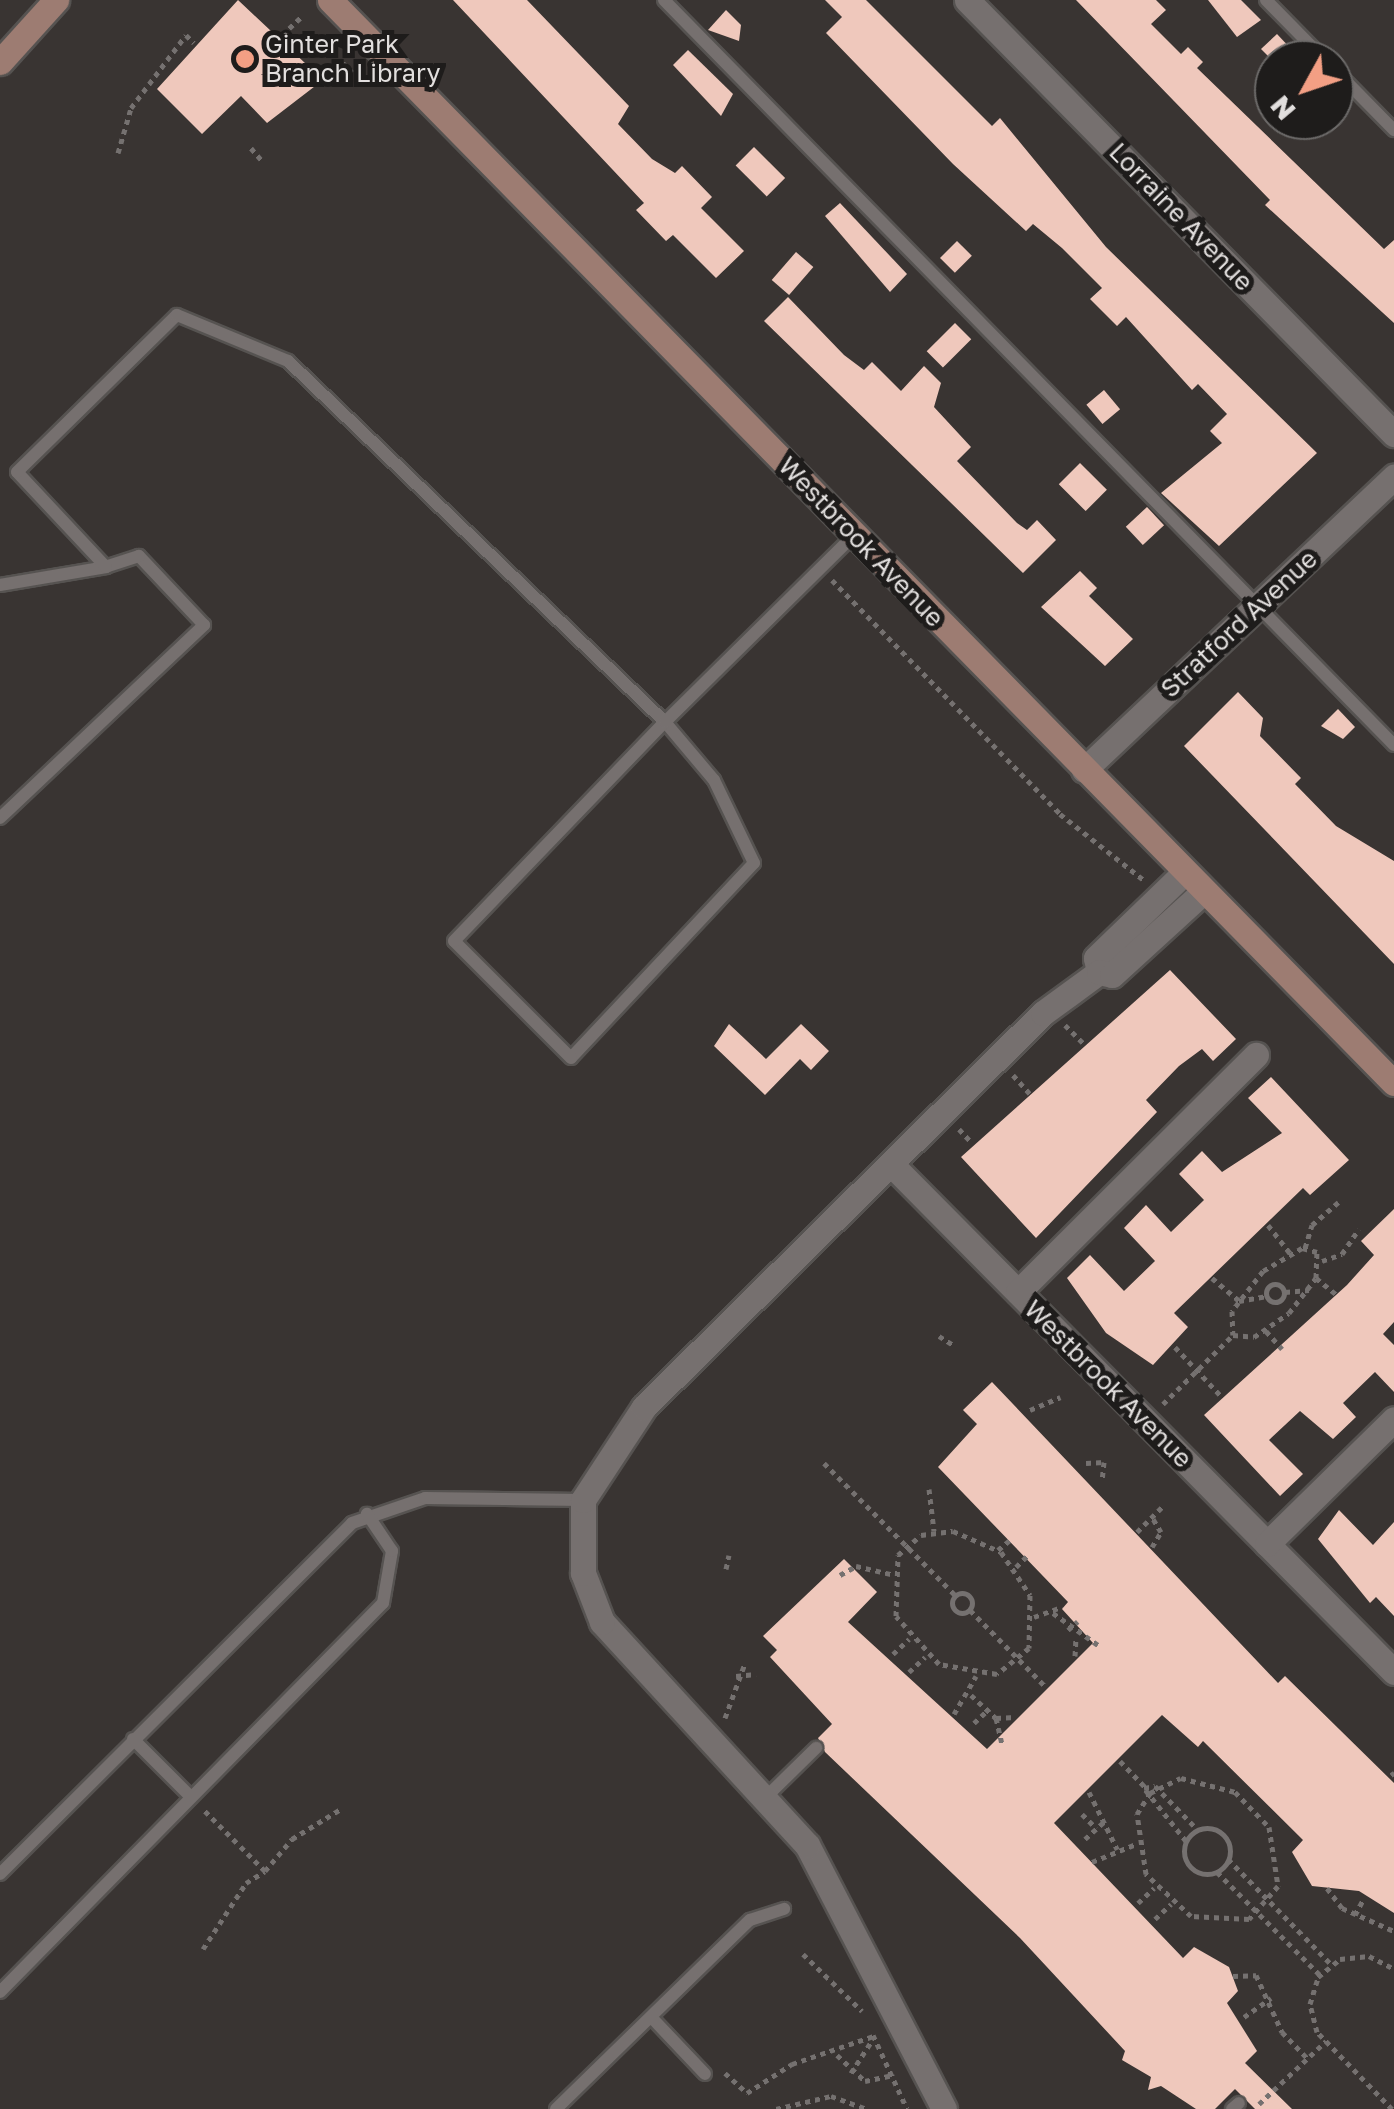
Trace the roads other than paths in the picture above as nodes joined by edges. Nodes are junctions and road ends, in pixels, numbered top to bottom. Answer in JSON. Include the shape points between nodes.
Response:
{"nodes":[{"id":1,"x":56,"y":0,"type":"edge"},
{"id":2,"x":664,"y":0,"type":"edge"},
{"id":3,"x":968,"y":0,"type":"edge"},
{"id":4,"x":1266,"y":0,"type":"edge"},
{"id":5,"x":338,"y":3,"type":"edge"},
{"id":6,"x":1305,"y":40,"type":"edge"},
{"id":7,"x":0,"y":62,"type":"edge"},
{"id":8,"x":1354,"y":89,"type":"edge"},
{"id":9,"x":1394,"y":130,"type":"edge"},
{"id":10,"x":1394,"y":434,"type":"edge"},
{"id":11,"x":1394,"y":477,"type":"edge"},
{"id":12,"x":854,"y":535,"type":"junction"},
{"id":13,"x":106,"y":567,"type":"junction"},
{"id":14,"x":1,"y":589,"type":"edge"},
{"id":15,"x":1258,"y":606,"type":"junction"},
{"id":16,"x":665,"y":722,"type":"junction"},
{"id":17,"x":1394,"y":745,"type":"edge"},
{"id":18,"x":1084,"y":770,"type":"junction"},
{"id":19,"x":0,"y":818,"type":"edge"},
{"id":20,"x":1185,"y":872,"type":"junction"},
{"id":21,"x":1204,"y":891,"type":"junction"},
{"id":22,"x":1098,"y":972,"type":"junction"},
{"id":23,"x":1256,"y":1054,"type":"dead end"},
{"id":24,"x":1394,"y":1083,"type":"edge"},
{"id":25,"x":891,"y":1164,"type":"junction"},
{"id":26,"x":1018,"y":1292,"type":"junction"},
{"id":27,"x":1394,"y":1419,"type":"edge"},
{"id":28,"x":583,"y":1500,"type":"junction"},
{"id":29,"x":368,"y":1514,"type":"junction"},
{"id":30,"x":1268,"y":1544,"type":"junction"},
{"id":31,"x":1394,"y":1672,"type":"edge"},
{"id":32,"x":134,"y":1739,"type":"junction"},
{"id":33,"x":816,"y":1748,"type":"dead end"},
{"id":34,"x":767,"y":1796,"type":"junction"},
{"id":35,"x":191,"y":1797,"type":"junction"},
{"id":36,"x":0,"y":1874,"type":"edge"},
{"id":37,"x":784,"y":1909,"type":"dead end"},
{"id":38,"x":0,"y":1992,"type":"edge"},
{"id":39,"x":652,"y":2018,"type":"junction"},
{"id":40,"x":710,"y":2069,"type":"road end"},
{"id":41,"x":556,"y":2109,"type":"edge"},
{"id":42,"x":944,"y":2109,"type":"edge"}],
"edges":[{"from":1,"to":7,"type":"street"},
{"from":2,"to":15,"type":"lane"},
{"from":3,"to":10,"type":"street","name":"Lorraine Avenue"},
{"from":4,"to":6,"type":"lane"},
{"from":5,"to":12,"type":"street","name":"Westbrook Avenue"},
{"from":8,"to":9,"type":"lane"},
{"from":11,"to":15,"type":"street","name":"Stratford Avenue"},
{"from":12,"to":16,"type":"lane"},
{"from":12,"to":18,"type":"street","name":"Westbrook Avenue"},
{"from":13,"to":14,"type":"lane"},
{"from":13,"to":16,"type":"lane","via":[[18,472],[177,315],[288,361]]},
{"from":13,"to":19,"type":"lane","via":[[139,556],[204,625]]},
{"from":15,"to":17,"type":"lane"},
{"from":15,"to":18,"type":"street","name":"Stratford Avenue"},
{"from":16,"to":16,"type":"lane","via":[[714,780],[754,863],[570,1058],[454,941]]},
{"from":18,"to":20,"type":"street","name":"Westbrook Avenue"},
{"from":20,"to":21,"type":"street","name":"Westbrook Avenue"},
{"from":20,"to":22,"type":"street","via":[[1096,958]]},
{"from":21,"to":22,"type":"street","via":[[1124,966]]},
{"from":21,"to":24,"type":"street","name":"Westbrook Avenue"},
{"from":22,"to":25,"type":"street","via":[[1054,1003]]},
{"from":23,"to":26,"type":"street","name":"Westbrook Avenue"},
{"from":25,"to":26,"type":"street"},
{"from":25,"to":28,"type":"street","via":[[644,1407]]},
{"from":26,"to":30,"type":"street","name":"Westbrook Avenue"},
{"from":27,"to":30,"type":"street"},
{"from":28,"to":29,"type":"lane","via":[[424,1498]]},
{"from":28,"to":34,"type":"street","via":[[583,1573],[602,1622]]},
{"from":29,"to":32,"type":"lane","via":[[319,1549]]},
{"from":29,"to":35,"type":"lane","via":[[392,1551],[383,1603]]},
{"from":30,"to":31,"type":"street","name":"Westbrook Avenue"},
{"from":32,"to":35,"type":"lane"},
{"from":32,"to":36,"type":"lane"},
{"from":33,"to":34,"type":"lane"},
{"from":34,"to":42,"type":"street","via":[[835,1890]]},
{"from":35,"to":38,"type":"lane"},
{"from":37,"to":39,"type":"lane","via":[[750,1920]]},
{"from":39,"to":40,"type":"lane"},
{"from":39,"to":41,"type":"lane"}]}
